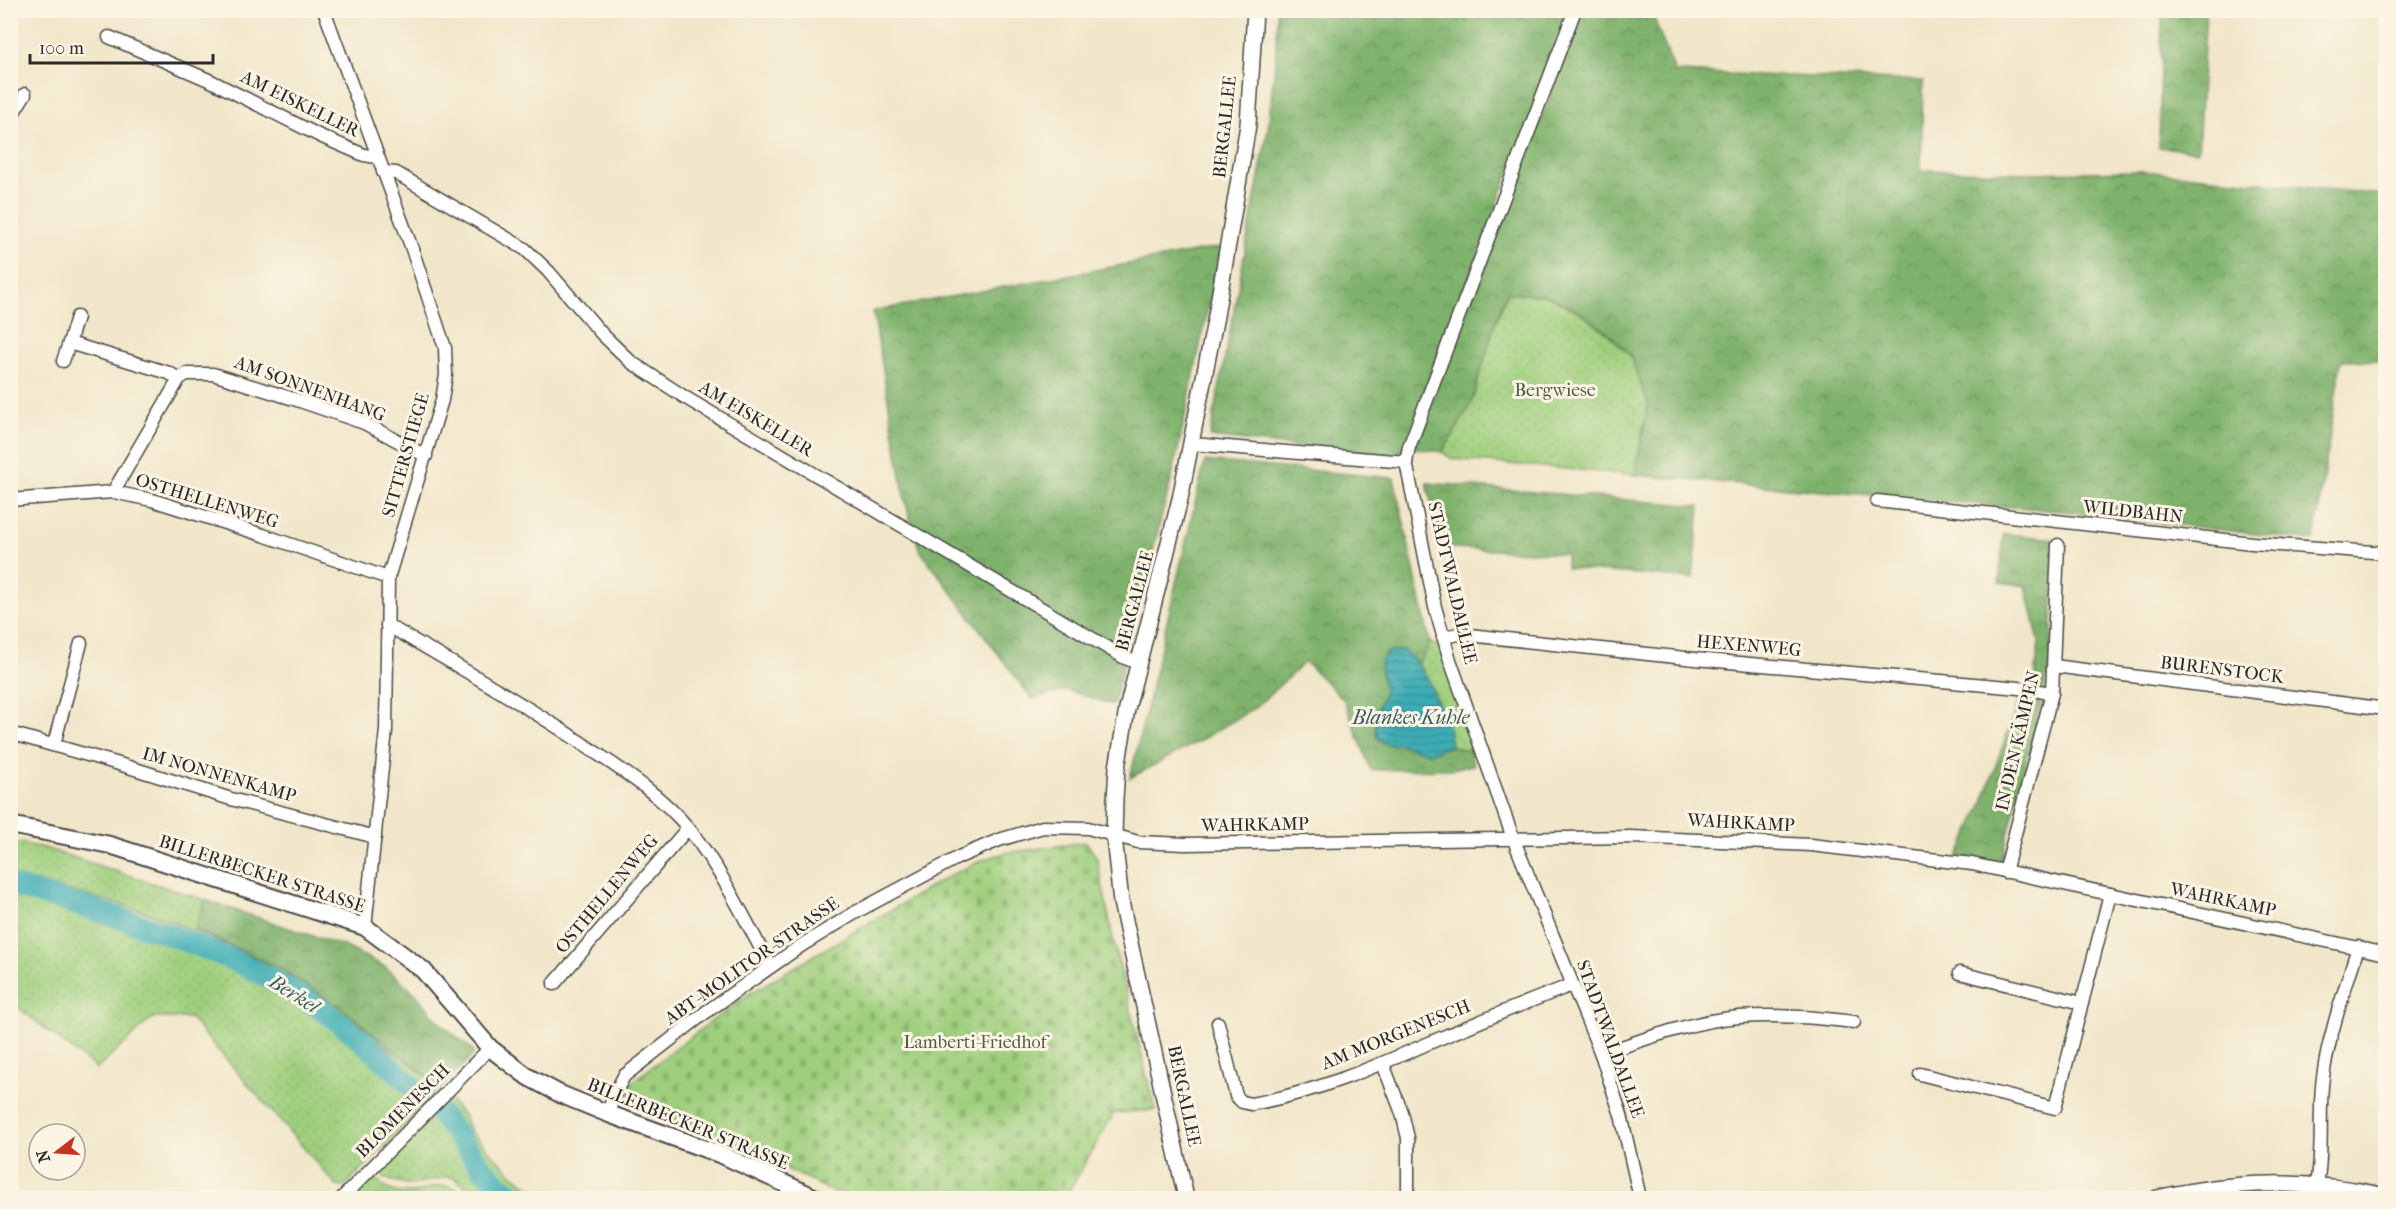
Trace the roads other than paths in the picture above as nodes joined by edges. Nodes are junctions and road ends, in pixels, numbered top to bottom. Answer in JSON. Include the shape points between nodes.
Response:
{"nodes":[{"id":1,"x":324,"y":10,"type":"edge"},
{"id":2,"x":1255,"y":10,"type":"edge"},
{"id":3,"x":1575,"y":10,"type":"edge"},
{"id":4,"x":109,"y":37,"type":"dead end"},
{"id":5,"x":25,"y":94,"type":"dead end"},
{"id":6,"x":10,"y":118,"type":"edge"},
{"id":7,"x":377,"y":157,"type":"junction"},
{"id":8,"x":383,"y":172,"type":"junction"},
{"id":9,"x":77,"y":317,"type":"dead end"},
{"id":10,"x":69,"y":343,"type":"junction"},
{"id":11,"x":63,"y":361,"type":"dead end"},
{"id":12,"x":178,"y":379,"type":"junction"},
{"id":13,"x":1192,"y":444,"type":"junction"},
{"id":14,"x":426,"y":456,"type":"junction"},
{"id":15,"x":1406,"y":462,"type":"junction"},
{"id":16,"x":113,"y":492,"type":"junction"},
{"id":17,"x":10,"y":500,"type":"edge"},
{"id":18,"x":1876,"y":501,"type":"dead end"},
{"id":19,"x":2058,"y":545,"type":"dead end"},
{"id":20,"x":2385,"y":553,"type":"edge"},
{"id":21,"x":388,"y":578,"type":"junction"},
{"id":22,"x":387,"y":626,"type":"junction"},
{"id":23,"x":1443,"y":637,"type":"junction"},
{"id":24,"x":81,"y":643,"type":"dead end"},
{"id":25,"x":1138,"y":663,"type":"junction"},
{"id":26,"x":2054,"y":666,"type":"junction"},
{"id":27,"x":2052,"y":693,"type":"junction"},
{"id":28,"x":2385,"y":709,"type":"edge"},
{"id":29,"x":10,"y":733,"type":"edge"},
{"id":30,"x":54,"y":744,"type":"junction"},
{"id":31,"x":10,"y":825,"type":"edge"},
{"id":32,"x":688,"y":828,"type":"junction"},
{"id":33,"x":375,"y":837,"type":"junction"},
{"id":34,"x":1114,"y":837,"type":"junction"},
{"id":35,"x":1513,"y":838,"type":"junction"},
{"id":36,"x":2005,"y":872,"type":"junction"},
{"id":37,"x":2109,"y":894,"type":"junction"},
{"id":38,"x":365,"y":927,"type":"junction"},
{"id":39,"x":2358,"y":947,"type":"junction"},
{"id":40,"x":2385,"y":954,"type":"edge"},
{"id":41,"x":770,"y":966,"type":"junction"},
{"id":42,"x":1960,"y":973,"type":"dead end"},
{"id":43,"x":555,"y":984,"type":"dead end"},
{"id":44,"x":1572,"y":985,"type":"junction"},
{"id":45,"x":2082,"y":1003,"type":"junction"},
{"id":46,"x":1854,"y":1022,"type":"dead end"},
{"id":47,"x":1218,"y":1023,"type":"dead end"},
{"id":48,"x":490,"y":1048,"type":"junction"},
{"id":49,"x":1601,"y":1054,"type":"junction"},
{"id":50,"x":1383,"y":1064,"type":"junction"},
{"id":51,"x":1920,"y":1074,"type":"dead end"},
{"id":52,"x":609,"y":1114,"type":"junction"},
{"id":53,"x":2317,"y":1184,"type":"junction"},
{"id":54,"x":2385,"y":1196,"type":"edge"},
{"id":55,"x":342,"y":1198,"type":"edge"},
{"id":56,"x":816,"y":1198,"type":"edge"},
{"id":57,"x":1186,"y":1198,"type":"edge"},
{"id":58,"x":1408,"y":1198,"type":"edge"},
{"id":59,"x":1640,"y":1198,"type":"edge"},
{"id":60,"x":2157,"y":1198,"type":"edge"}],
"edges":[{"from":1,"to":7,"type":"street","name":"SITTERSTIEGE"},
{"from":2,"to":13,"type":"street","name":"BERGALLEE","via":[[1246,135]]},
{"from":3,"to":15,"type":"street","name":"STADTWALDALLEE"},
{"from":4,"to":7,"type":"street","name":"AM EISKELLER","via":[[211,81],[320,136]]},
{"from":5,"to":6,"type":"street"},
{"from":7,"to":8,"type":"street","name":"SITTERSTIEGE"},
{"from":8,"to":14,"type":"street","name":"SITTERSTIEGE","via":[[445,348],[442,400]]},
{"from":8,"to":25,"type":"street","name":"AM EISKELLER","via":[[396,173],[525,249],[624,355],[686,398]]},
{"from":9,"to":10,"type":"street"},
{"from":10,"to":11,"type":"street"},
{"from":10,"to":12,"type":"street"},
{"from":12,"to":14,"type":"street","name":"AM SONNENHANG","via":[[186,374],[213,374],[297,400],[364,423]]},
{"from":12,"to":16,"type":"street"},
{"from":13,"to":15,"type":"street"},
{"from":13,"to":25,"type":"street","name":"BERGALLEE"},
{"from":14,"to":21,"type":"street","name":"SITTERSTIEGE"},
{"from":15,"to":23,"type":"street","name":"STADTWALDALLEE"},
{"from":16,"to":17,"type":"street","name":"OSTHELLENWEG"},
{"from":16,"to":21,"type":"street","name":"OSTHELLENWEG","via":[[152,500]]},
{"from":18,"to":20,"type":"street","name":"WILDBAHN","via":[[2252,543]]},
{"from":19,"to":26,"type":"street","name":"IN DEN KÄMPEN"},
{"from":21,"to":22,"type":"street","name":"SITTERSTIEGE"},
{"from":22,"to":32,"type":"street","via":[[554,724],[638,781]]},
{"from":22,"to":33,"type":"street","name":"SITTERSTIEGE","via":[[386,730]]},
{"from":23,"to":27,"type":"street","name":"HEXENWEG","via":[[1459,634]]},
{"from":23,"to":35,"type":"street","name":"STADTWALDALLEE"},
{"from":24,"to":30,"type":"street"},
{"from":25,"to":34,"type":"street","name":"BERGALLEE","via":[[1120,745]]},
{"from":26,"to":27,"type":"street","name":"IN DEN KÄMPEN"},
{"from":26,"to":28,"type":"street","name":"BURENSTOCK"},
{"from":27,"to":36,"type":"street","name":"IN DEN KÄMPEN"},
{"from":29,"to":30,"type":"street","name":"IM NONNENKAMP"},
{"from":30,"to":33,"type":"street","name":"IM NONNENKAMP","via":[[231,799]]},
{"from":31,"to":38,"type":"main road","name":"BILLERBECKER STRASSE","via":[[110,845]]},
{"from":32,"to":41,"type":"street","via":[[712,859]]},
{"from":32,"to":43,"type":"street","name":"OSTHELLENWEG"},
{"from":33,"to":38,"type":"street","name":"SITTERSTIEGE"},
{"from":34,"to":35,"type":"street","name":"WAHRKAMP","via":[[1185,844]]},
{"from":34,"to":41,"type":"street","name":"ABT-MOLITOR-STRASSE","via":[[1088,828],[1043,826],[999,840],[858,911]]},
{"from":34,"to":57,"type":"street","name":"BERGALLEE","via":[[1121,902]]},
{"from":35,"to":36,"type":"street","name":"WAHRKAMP","via":[[1631,837],[1801,844],[1972,864]]},
{"from":35,"to":44,"type":"street","name":"STADTWALDALLEE"},
{"from":36,"to":37,"type":"street","name":"WAHRKAMP"},
{"from":37,"to":39,"type":"street","name":"WAHRKAMP"},
{"from":37,"to":45,"type":"street"},
{"from":38,"to":48,"type":"main road","name":"BILLERBECKER STRASSE","via":[[432,979]]},
{"from":39,"to":40,"type":"street","name":"WAHRKAMP"},
{"from":39,"to":53,"type":"street","via":[[2323,1076]]},
{"from":41,"to":52,"type":"street","name":"ABT-MOLITOR-STRASSE","via":[[624,1076]]},
{"from":42,"to":45,"type":"street"},
{"from":44,"to":49,"type":"street","name":"STADTWALDALLEE"},
{"from":44,"to":50,"type":"street","name":"AM MORGENESCH"},
{"from":45,"to":51,"type":"street","via":[[2055,1108]]},
{"from":46,"to":49,"type":"street","via":[[1807,1016],[1737,1017],[1654,1036]]},
{"from":47,"to":50,"type":"street","name":"AM MORGENESCH","via":[[1231,1083],[1242,1102],[1268,1100]]},
{"from":48,"to":52,"type":"main road","name":"BILLERBECKER STRASSE","via":[[528,1077]]},
{"from":48,"to":55,"type":"street","name":"BLOMENESCH"},
{"from":49,"to":59,"type":"street","name":"STADTWALDALLEE","via":[[1621,1115]]},
{"from":50,"to":58,"type":"street","via":[[1408,1138]]},
{"from":52,"to":56,"type":"main road","name":"BILLERBECKER STRASSE","via":[[722,1155]]},
{"from":53,"to":54,"type":"street"},
{"from":53,"to":60,"type":"street","via":[[2220,1187]]}]}
